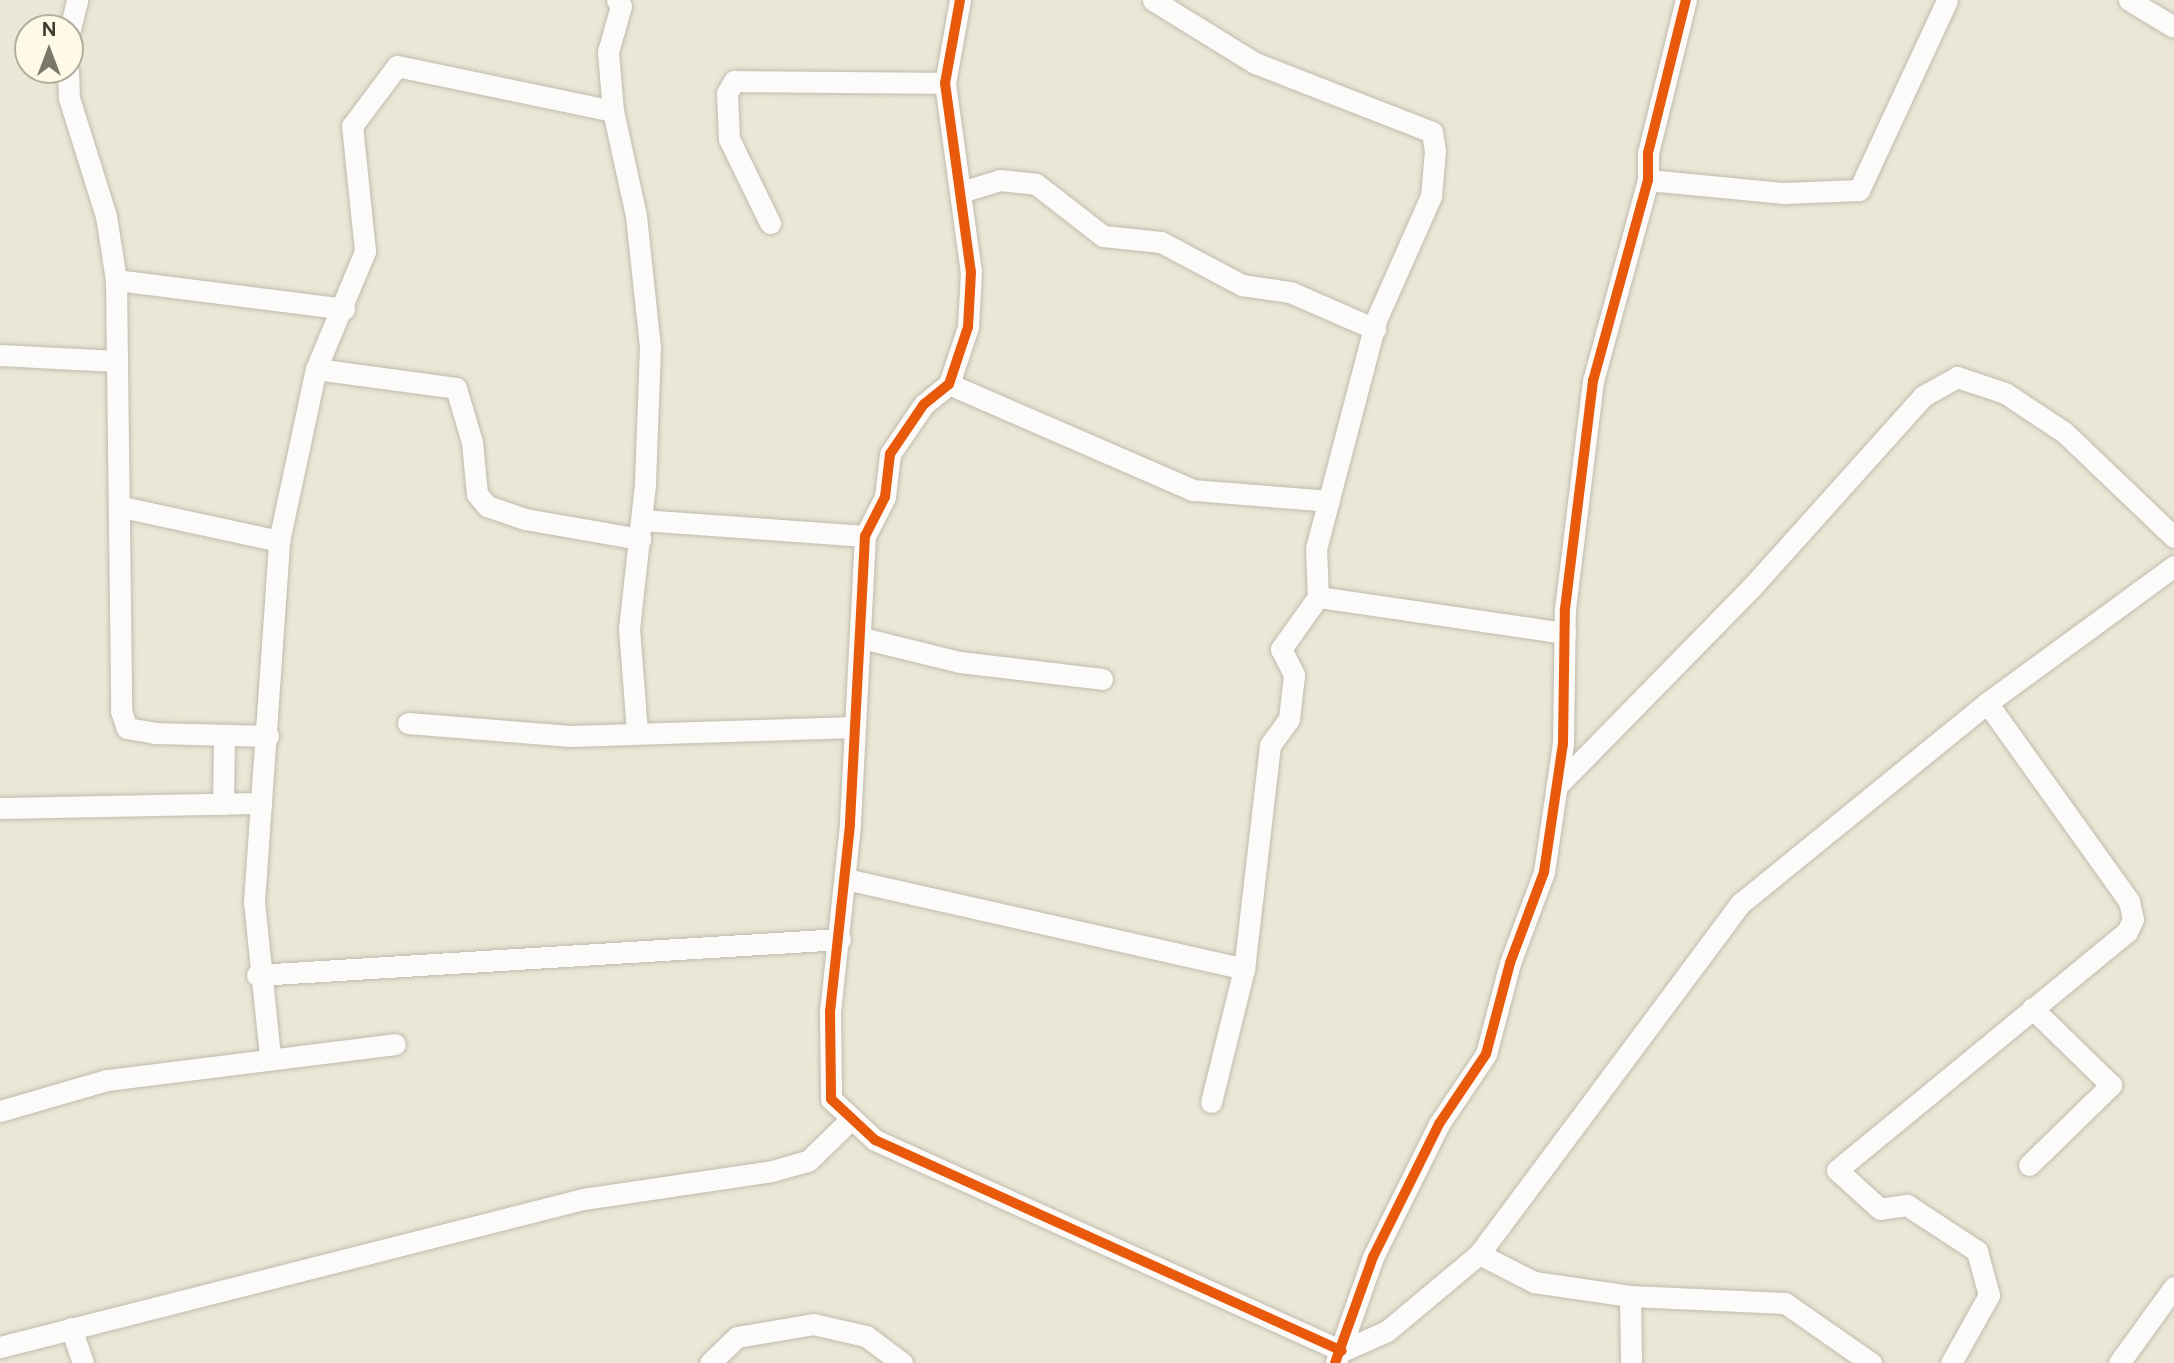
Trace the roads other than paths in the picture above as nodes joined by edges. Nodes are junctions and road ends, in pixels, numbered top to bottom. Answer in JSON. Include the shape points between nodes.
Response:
{"nodes":[{"id":1,"x":617,"y":0,"type":"edge"},
{"id":2,"x":960,"y":0,"type":"edge"},
{"id":3,"x":1153,"y":0,"type":"edge"},
{"id":4,"x":1686,"y":0,"type":"edge"},
{"id":5,"x":1947,"y":0,"type":"edge"},
{"id":6,"x":2129,"y":0,"type":"edge"},
{"id":7,"x":2174,"y":27,"type":"edge"},
{"id":8,"x":945,"y":83,"type":"junction"},
{"id":9,"x":68,"y":84,"type":"edge"},
{"id":10,"x":613,"y":111,"type":"junction"},
{"id":11,"x":1648,"y":180,"type":"junction"},
{"id":12,"x":961,"y":192,"type":"junction"},
{"id":13,"x":770,"y":223,"type":"dead end"},
{"id":14,"x":116,"y":280,"type":"junction"},
{"id":15,"x":344,"y":309,"type":"junction"},
{"id":16,"x":1375,"y":329,"type":"junction"},
{"id":17,"x":0,"y":355,"type":"edge"},
{"id":18,"x":115,"y":361,"type":"junction"},
{"id":19,"x":316,"y":369,"type":"junction"},
{"id":20,"x":949,"y":384,"type":"junction"},
{"id":21,"x":1329,"y":501,"type":"junction"},
{"id":22,"x":122,"y":507,"type":"junction"},
{"id":23,"x":641,"y":529,"type":"junction"},
{"id":24,"x":865,"y":536,"type":"junction"},
{"id":25,"x":2174,"y":537,"type":"edge"},
{"id":26,"x":279,"y":541,"type":"junction"},
{"id":27,"x":2173,"y":570,"type":"edge"},
{"id":28,"x":1318,"y":597,"type":"junction"},
{"id":29,"x":1565,"y":633,"type":"junction"},
{"id":30,"x":862,"y":638,"type":"junction"},
{"id":31,"x":1102,"y":680,"type":"dead end"},
{"id":32,"x":1987,"y":703,"type":"junction"},
{"id":33,"x":408,"y":723,"type":"dead end"},
{"id":34,"x":855,"y":727,"type":"junction"},
{"id":35,"x":637,"y":733,"type":"junction"},
{"id":36,"x":268,"y":736,"type":"junction"},
{"id":37,"x":224,"y":740,"type":"junction"},
{"id":38,"x":1557,"y":786,"type":"junction"},
{"id":39,"x":261,"y":803,"type":"junction"},
{"id":40,"x":223,"y":804,"type":"junction"},
{"id":41,"x":0,"y":808,"type":"edge"},
{"id":42,"x":846,"y":879,"type":"junction"},
{"id":43,"x":840,"y":939,"type":"junction"},
{"id":44,"x":1244,"y":969,"type":"junction"},
{"id":45,"x":257,"y":975,"type":"junction"},
{"id":46,"x":2032,"y":1008,"type":"junction"},
{"id":47,"x":395,"y":1044,"type":"dead end"},
{"id":48,"x":270,"y":1056,"type":"junction"},
{"id":49,"x":1211,"y":1102,"type":"dead end"},
{"id":50,"x":0,"y":1111,"type":"edge"},
{"id":51,"x":849,"y":1121,"type":"junction"},
{"id":52,"x":2029,"y":1165,"type":"dead end"},
{"id":53,"x":1479,"y":1254,"type":"junction"},
{"id":54,"x":2174,"y":1286,"type":"edge"},
{"id":55,"x":1630,"y":1296,"type":"junction"},
{"id":56,"x":71,"y":1328,"type":"junction"},
{"id":57,"x":0,"y":1347,"type":"edge"},
{"id":58,"x":1339,"y":1357,"type":"edge"},
{"id":59,"x":83,"y":1363,"type":"edge"},
{"id":60,"x":710,"y":1363,"type":"edge"},
{"id":61,"x":902,"y":1363,"type":"edge"},
{"id":62,"x":1632,"y":1363,"type":"edge"},
{"id":63,"x":1871,"y":1363,"type":"edge"},
{"id":64,"x":1951,"y":1363,"type":"edge"},
{"id":65,"x":2119,"y":1363,"type":"edge"}],
"edges":[{"from":1,"to":10,"type":"street","via":[[621,6],[608,52]]},
{"from":2,"to":8,"type":"street"},
{"from":3,"to":16,"type":"street","via":[[1255,63],[1432,132],[1431,196]]},
{"from":4,"to":11,"type":"street","via":[[1648,153]]},
{"from":5,"to":11,"type":"street","via":[[1859,190],[1784,193]]},
{"from":6,"to":7,"type":"street"},
{"from":8,"to":12,"type":"street"},
{"from":8,"to":13,"type":"street","via":[[734,81],[726,93],[729,139]]},
{"from":9,"to":14,"type":"street","via":[[106,215]]},
{"from":10,"to":15,"type":"street","via":[[397,66],[352,126],[365,251]]},
{"from":10,"to":23,"type":"street","via":[[636,216],[650,347]]},
{"from":11,"to":29,"type":"street","via":[[1593,381]]},
{"from":12,"to":16,"type":"street","via":[[1000,180],[1035,184],[1104,236],[1161,242],[1242,285],[1290,292]]},
{"from":12,"to":20,"type":"street","via":[[971,272],[968,327]]},
{"from":14,"to":15,"type":"street"},
{"from":14,"to":18,"type":"street"},
{"from":15,"to":19,"type":"street"},
{"from":16,"to":21,"type":"street"},
{"from":17,"to":18,"type":"street"},
{"from":18,"to":22,"type":"street"},
{"from":19,"to":23,"type":"street","via":[[456,388],[472,442],[475,487],[487,506]]},
{"from":19,"to":26,"type":"street"},
{"from":20,"to":21,"type":"street","via":[[1193,489]]},
{"from":20,"to":24,"type":"street","via":[[924,404],[890,454],[885,497]]},
{"from":21,"to":28,"type":"street","via":[[1316,548]]},
{"from":22,"to":26,"type":"street"},
{"from":22,"to":37,"type":"street","via":[[127,728]]},
{"from":23,"to":24,"type":"street"},
{"from":23,"to":35,"type":"street","via":[[629,628]]},
{"from":24,"to":30,"type":"street"},
{"from":25,"to":38,"type":"street","via":[[2064,432],[2005,393],[1957,377],[1923,396],[1751,588]]},
{"from":26,"to":36,"type":"street"},
{"from":27,"to":32,"type":"street"},
{"from":28,"to":29,"type":"street"},
{"from":28,"to":44,"type":"street","via":[[1281,649],[1294,675],[1289,719],[1270,745]]},
{"from":29,"to":38,"type":"street"},
{"from":30,"to":31,"type":"street","via":[[961,662]]},
{"from":30,"to":34,"type":"street"},
{"from":32,"to":46,"type":"street","via":[[2129,901],[2133,919],[2127,932]]},
{"from":32,"to":53,"type":"street","via":[[1741,903]]},
{"from":33,"to":35,"type":"street","via":[[570,736]]},
{"from":34,"to":35,"type":"street"},
{"from":34,"to":42,"type":"street"},
{"from":36,"to":37,"type":"street"},
{"from":36,"to":39,"type":"street"},
{"from":37,"to":40,"type":"street"},
{"from":38,"to":58,"type":"street","via":[[1544,872],[1486,1054],[1439,1124],[1373,1257]]},
{"from":39,"to":40,"type":"street"},
{"from":39,"to":45,"type":"street","via":[[255,839]]},
{"from":40,"to":41,"type":"street"},
{"from":42,"to":43,"type":"street"},
{"from":42,"to":44,"type":"street"},
{"from":43,"to":45,"type":"street"},
{"from":43,"to":51,"type":"street","via":[[829,1074],[831,1099]]},
{"from":44,"to":49,"type":"street"},
{"from":45,"to":48,"type":"street"},
{"from":46,"to":52,"type":"street","via":[[2111,1085]]},
{"from":46,"to":64,"type":"street","via":[[1837,1170],[1880,1209],[1907,1205],[1977,1251],[1989,1295]]},
{"from":47,"to":48,"type":"street"},
{"from":48,"to":50,"type":"street","via":[[107,1080]]},
{"from":51,"to":56,"type":"street","via":[[808,1161],[784,1168],[583,1199]]},
{"from":51,"to":58,"type":"street","via":[[875,1140]]},
{"from":53,"to":55,"type":"street","via":[[1534,1282]]},
{"from":53,"to":58,"type":"street","via":[[1387,1331]]},
{"from":54,"to":65,"type":"street"},
{"from":55,"to":62,"type":"street"},
{"from":55,"to":63,"type":"street","via":[[1785,1303]]},
{"from":56,"to":57,"type":"street"},
{"from":56,"to":59,"type":"street"},
{"from":60,"to":61,"type":"street","via":[[737,1337],[813,1324],[866,1336]]}]}
